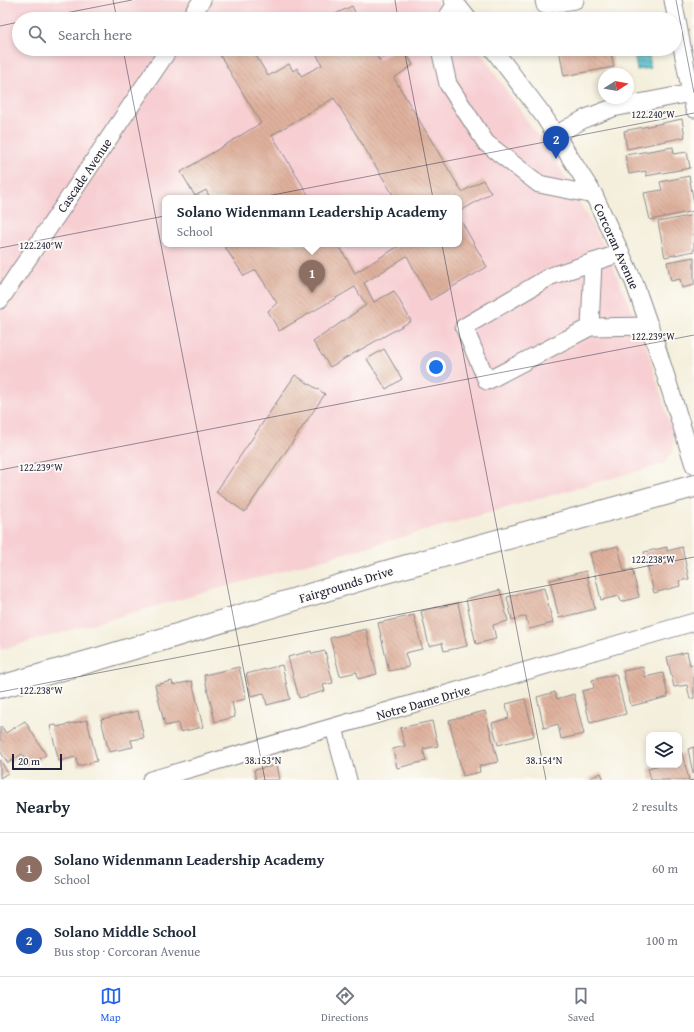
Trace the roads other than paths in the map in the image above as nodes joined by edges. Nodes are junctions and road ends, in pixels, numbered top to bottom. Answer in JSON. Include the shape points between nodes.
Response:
{"nodes":[{"id":1,"x":202,"y":0,"type":"edge"},
{"id":2,"x":575,"y":0,"type":"edge"},
{"id":3,"x":673,"y":0,"type":"edge"},
{"id":4,"x":455,"y":2,"type":"edge"},
{"id":5,"x":545,"y":3,"type":"edge"},
{"id":6,"x":194,"y":12,"type":"edge"},
{"id":7,"x":450,"y":12,"type":"edge"},
{"id":8,"x":463,"y":12,"type":"edge"},
{"id":9,"x":675,"y":12,"type":"edge"},
{"id":10,"x":682,"y":48,"type":"edge"},
{"id":11,"x":164,"y":56,"type":"edge"},
{"id":12,"x":442,"y":56,"type":"edge"},
{"id":13,"x":498,"y":56,"type":"edge"},
{"id":14,"x":692,"y":101,"type":"edge"},
{"id":15,"x":555,"y":135,"type":"junction"},
{"id":16,"x":594,"y":195,"type":"junction"},
{"id":17,"x":621,"y":253,"type":"junction"},
{"id":18,"x":593,"y":262,"type":"junction"},
{"id":19,"x":0,"y":300,"type":"edge"},
{"id":20,"x":650,"y":326,"type":"junction"},
{"id":21,"x":590,"y":327,"type":"junction"},
{"id":22,"x":694,"y":465,"type":"edge"},
{"id":23,"x":694,"y":486,"type":"edge"},
{"id":24,"x":694,"y":622,"type":"edge"},
{"id":25,"x":0,"y":687,"type":"edge"},
{"id":26,"x":334,"y":728,"type":"junction"},
{"id":27,"x":152,"y":780,"type":"edge"},
{"id":28,"x":348,"y":780,"type":"edge"}],
"edges":[{"from":1,"to":6,"type":"street"},
{"from":2,"to":5,"type":"street"},
{"from":3,"to":9,"type":"street"},
{"from":4,"to":7,"type":"street"},
{"from":4,"to":8,"type":"street"},
{"from":10,"to":14,"type":"street"},
{"from":11,"to":19,"type":"street","name":"Cascade Avenue"},
{"from":12,"to":16,"type":"street","via":[[448,84],[486,143],[539,184]]},
{"from":13,"to":15,"type":"street","name":"Corcoran Avenue"},
{"from":14,"to":15,"type":"street","via":[[613,108],[586,118]]},
{"from":15,"to":16,"type":"street","name":"Corcoran Avenue"},
{"from":16,"to":17,"type":"street","name":"Corcoran Avenue"},
{"from":17,"to":18,"type":"street"},
{"from":17,"to":20,"type":"street","name":"Corcoran Avenue"},
{"from":18,"to":21,"type":"street"},
{"from":18,"to":21,"type":"street","via":[[551,276],[464,327],[487,380]]},
{"from":20,"to":21,"type":"street"},
{"from":20,"to":22,"type":"street","name":"Corcoran Avenue"},
{"from":23,"to":25,"type":"main road","name":"Fairgrounds Drive","via":[[382,573]]},
{"from":24,"to":26,"type":"street","name":"Notre Dame Drive"},
{"from":26,"to":27,"type":"street","name":"Notre Dame Drive"},
{"from":26,"to":28,"type":"street"}]}
